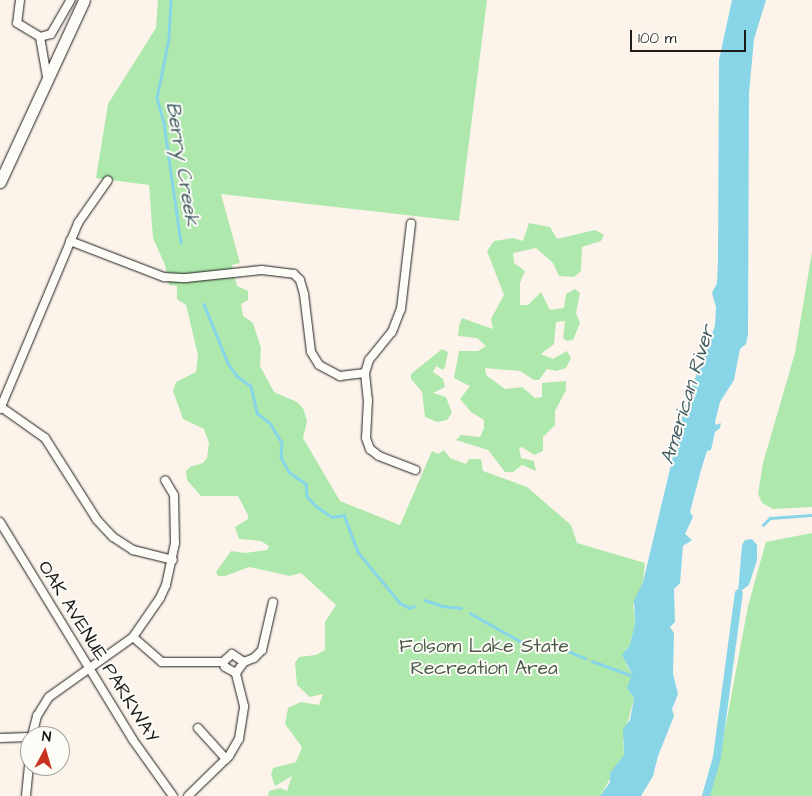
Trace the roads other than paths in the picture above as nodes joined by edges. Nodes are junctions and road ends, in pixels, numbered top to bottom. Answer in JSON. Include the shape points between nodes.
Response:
{"nodes":[{"id":1,"x":20,"y":0,"type":"edge"},
{"id":2,"x":71,"y":0,"type":"edge"},
{"id":3,"x":84,"y":0,"type":"edge"},
{"id":4,"x":40,"y":37,"type":"junction"},
{"id":5,"x":47,"y":77,"type":"junction"},
{"id":6,"x":108,"y":180,"type":"dead end"},
{"id":7,"x":0,"y":182,"type":"edge"},
{"id":8,"x":411,"y":224,"type":"dead end"},
{"id":9,"x":70,"y":241,"type":"junction"},
{"id":10,"x":365,"y":373,"type":"junction"},
{"id":11,"x":1,"y":408,"type":"edge"},
{"id":12,"x":415,"y":470,"type":"dead end"},
{"id":13,"x":165,"y":480,"type":"dead end"},
{"id":14,"x":0,"y":522,"type":"edge"},
{"id":15,"x":172,"y":560,"type":"junction"},
{"id":16,"x":273,"y":602,"type":"dead end"},
{"id":17,"x":133,"y":637,"type":"junction"},
{"id":18,"x":223,"y":662,"type":"junction"},
{"id":19,"x":244,"y":662,"type":"junction"},
{"id":20,"x":88,"y":667,"type":"junction"},
{"id":21,"x":236,"y":673,"type":"junction"},
{"id":22,"x":34,"y":726,"type":"edge"},
{"id":23,"x":198,"y":728,"type":"dead end"},
{"id":24,"x":20,"y":737,"type":"edge"},
{"id":25,"x":0,"y":738,"type":"edge"},
{"id":26,"x":226,"y":759,"type":"junction"},
{"id":27,"x":28,"y":776,"type":"edge"},
{"id":28,"x":26,"y":796,"type":"edge"},
{"id":29,"x":173,"y":796,"type":"edge"},
{"id":30,"x":188,"y":796,"type":"edge"}],
"edges":[{"from":1,"to":4,"type":"street","via":[[17,23]]},
{"from":2,"to":4,"type":"street","via":[[51,34]]},
{"from":3,"to":5,"type":"main road"},
{"from":4,"to":5,"type":"street"},
{"from":5,"to":7,"type":"main road"},
{"from":6,"to":9,"type":"street","via":[[87,206]]},
{"from":8,"to":10,"type":"street","via":[[398,317],[392,332],[369,360]]},
{"from":9,"to":10,"type":"street","via":[[147,273],[168,278],[262,270],[294,274],[302,287],[311,352],[319,365],[340,376]]},
{"from":9,"to":11,"type":"street"},
{"from":10,"to":12,"type":"street","via":[[368,400],[366,438],[370,449],[379,456]]},
{"from":11,"to":15,"type":"street","via":[[46,438],[97,520],[113,537],[133,550]]},
{"from":13,"to":15,"type":"street","via":[[174,495]]},
{"from":14,"to":20,"type":"street","name":"OAK AVENUE PARKWAY"},
{"from":15,"to":17,"type":"street","via":[[160,598]]},
{"from":16,"to":19,"type":"street","via":[[262,650]]},
{"from":17,"to":18,"type":"street","via":[[162,662]]},
{"from":17,"to":20,"type":"street"},
{"from":18,"to":19,"type":"street","via":[[232,654]]},
{"from":18,"to":21,"type":"street","via":[[225,667]]},
{"from":19,"to":21,"type":"street"},
{"from":20,"to":22,"type":"street","via":[[49,697]]},
{"from":20,"to":29,"type":"street","name":"OAK AVENUE PARKWAY","via":[[144,758]]},
{"from":21,"to":26,"type":"street","via":[[244,716],[239,739]]},
{"from":23,"to":26,"type":"street"},
{"from":24,"to":25,"type":"street"},
{"from":26,"to":30,"type":"street"},
{"from":27,"to":28,"type":"street"}]}
